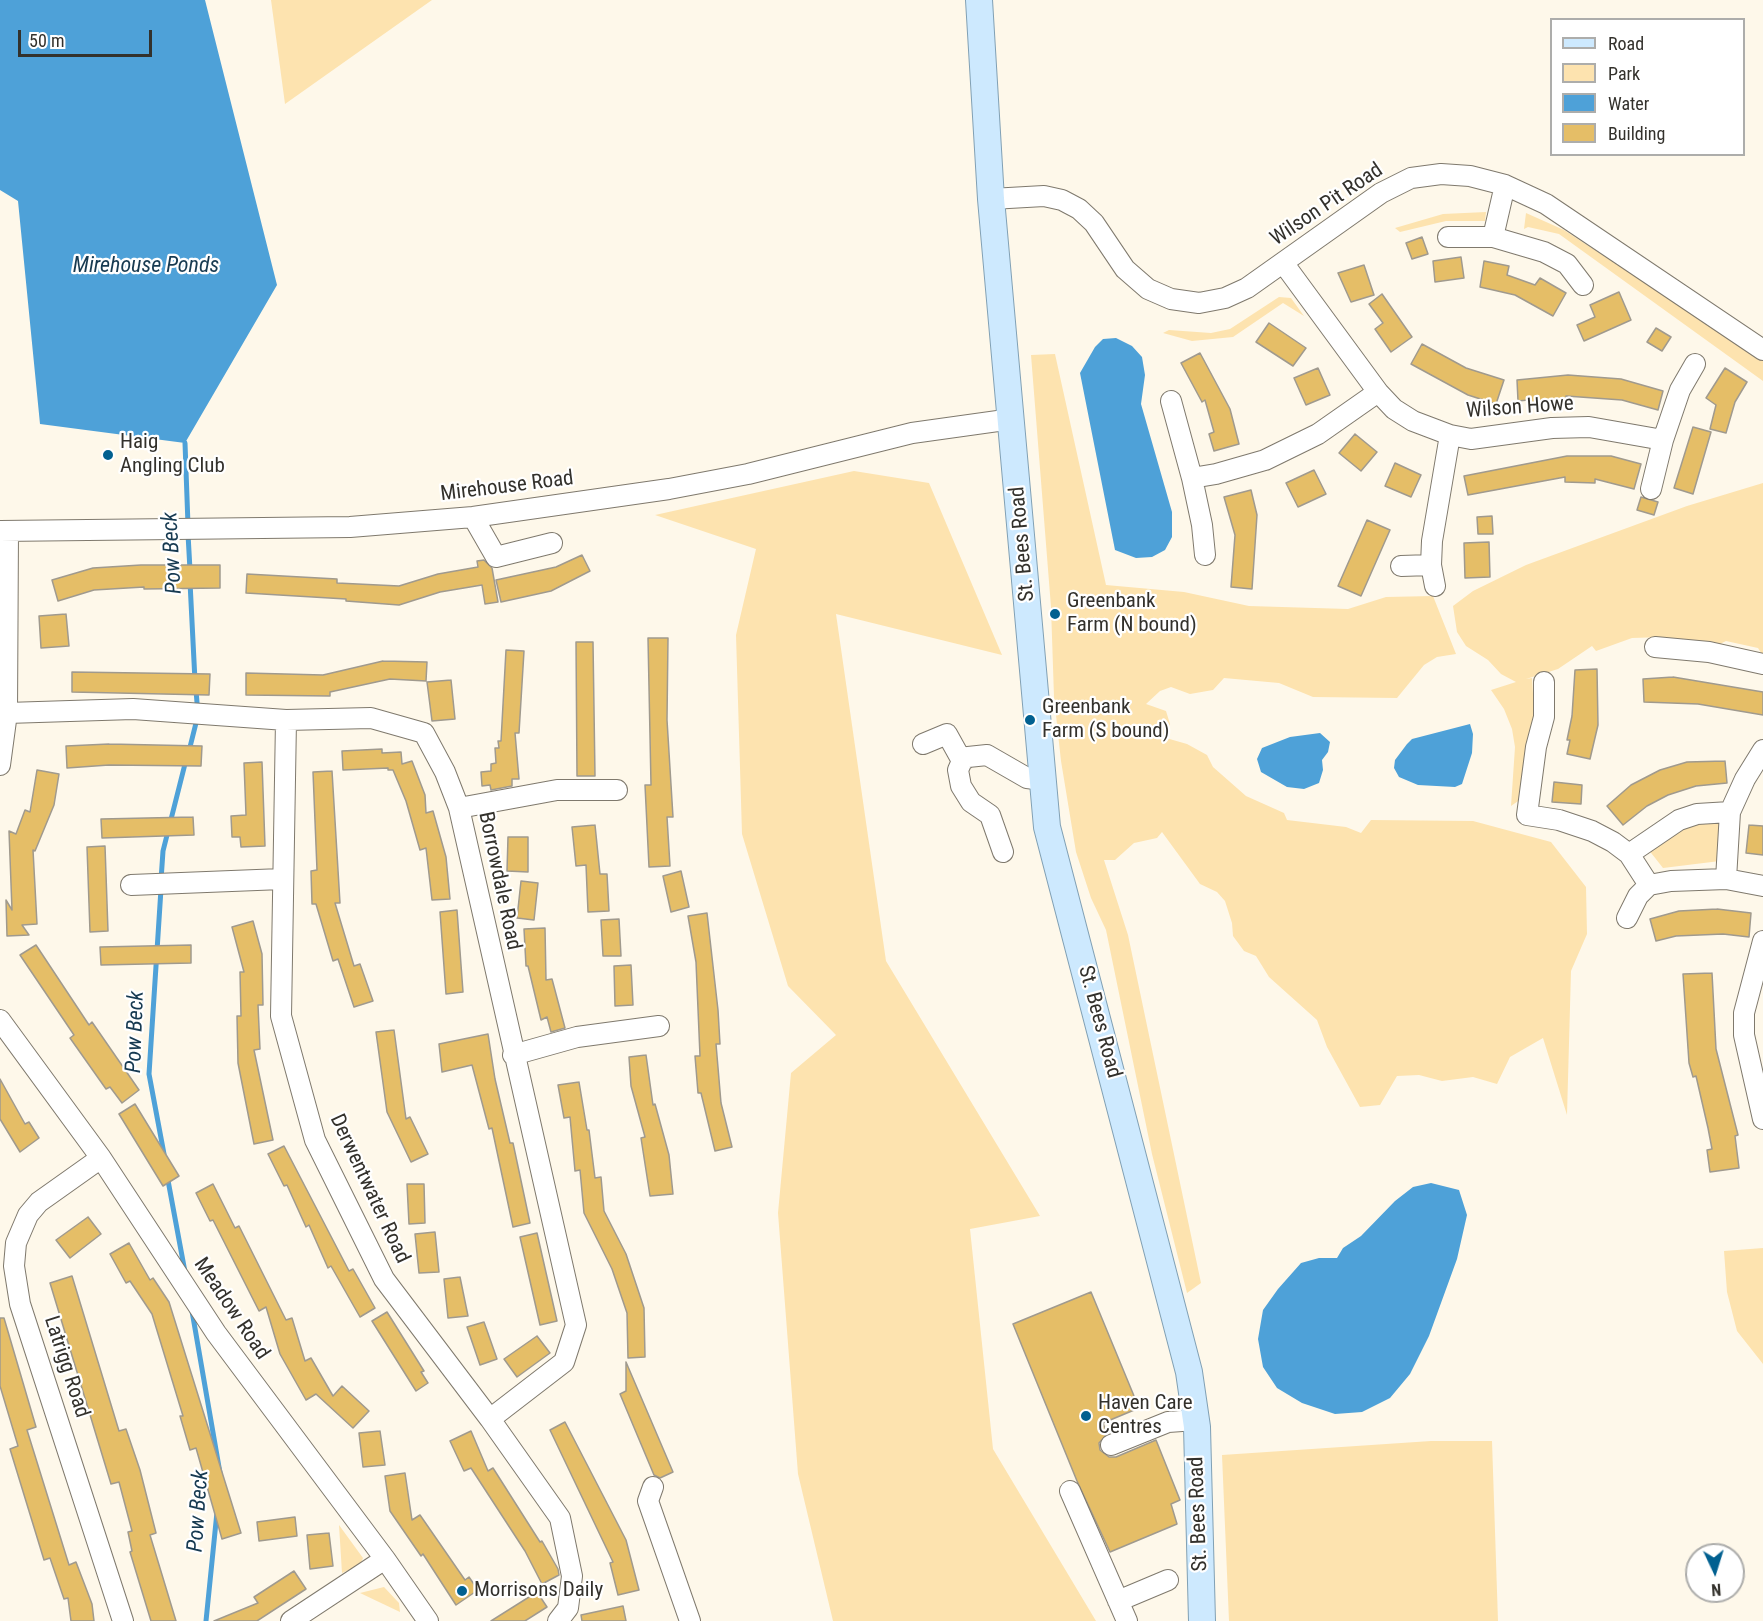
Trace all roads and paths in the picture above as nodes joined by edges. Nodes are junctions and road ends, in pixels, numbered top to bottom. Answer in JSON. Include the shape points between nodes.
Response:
{"nodes":[{"id":1,"x":979,"y":0,"type":"edge"},
{"id":2,"x":1505,"y":185,"type":"junction"},
{"id":3,"x":991,"y":199,"type":"junction"},
{"id":4,"x":1448,"y":237,"type":"dead end"},
{"id":5,"x":1493,"y":237,"type":"junction"},
{"id":6,"x":1284,"y":264,"type":"junction"},
{"id":7,"x":1583,"y":285,"type":"dead end"},
{"id":8,"x":1763,"y":350,"type":"edge"},
{"id":9,"x":1695,"y":364,"type":"dead end"},
{"id":10,"x":1378,"y":392,"type":"junction"},
{"id":11,"x":1172,"y":401,"type":"dead end"},
{"id":12,"x":1012,"y":419,"type":"junction"},
{"id":13,"x":1450,"y":435,"type":"junction"},
{"id":14,"x":1663,"y":440,"type":"junction"},
{"id":15,"x":1192,"y":478,"type":"junction"},
{"id":16,"x":1651,"y":489,"type":"dead end"},
{"id":17,"x":473,"y":517,"type":"junction"},
{"id":18,"x":4,"y":531,"type":"edge"},
{"id":19,"x":552,"y":543,"type":"dead end"},
{"id":20,"x":1205,"y":555,"type":"dead end"},
{"id":21,"x":1431,"y":565,"type":"junction"},
{"id":22,"x":1401,"y":566,"type":"dead end"},
{"id":23,"x":1435,"y":586,"type":"dead end"},
{"id":24,"x":1655,"y":647,"type":"dead end"},
{"id":25,"x":1763,"y":664,"type":"edge"},
{"id":26,"x":1544,"y":682,"type":"dead end"},
{"id":27,"x":7,"y":713,"type":"junction"},
{"id":28,"x":286,"y":720,"type":"junction"},
{"id":29,"x":923,"y":744,"type":"dead end"},
{"id":30,"x":1763,"y":750,"type":"edge"},
{"id":31,"x":962,"y":761,"type":"junction"},
{"id":32,"x":0,"y":765,"type":"edge"},
{"id":33,"x":1043,"y":780,"type":"junction"},
{"id":34,"x":617,"y":790,"type":"dead end"},
{"id":35,"x":459,"y":808,"type":"junction"},
{"id":36,"x":1730,"y":812,"type":"junction"},
{"id":37,"x":1003,"y":852,"type":"dead end"},
{"id":38,"x":1629,"y":855,"type":"junction"},
{"id":39,"x":282,"y":879,"type":"junction"},
{"id":40,"x":1726,"y":879,"type":"junction"},
{"id":41,"x":131,"y":885,"type":"dead end"},
{"id":42,"x":1649,"y":885,"type":"junction"},
{"id":43,"x":1763,"y":886,"type":"edge"},
{"id":44,"x":1627,"y":918,"type":"dead end"},
{"id":45,"x":1763,"y":940,"type":"edge"},
{"id":46,"x":0,"y":1020,"type":"edge"},
{"id":47,"x":659,"y":1026,"type":"dead end"},
{"id":48,"x":513,"y":1055,"type":"junction"},
{"id":49,"x":1763,"y":1117,"type":"edge"},
{"id":50,"x":101,"y":1158,"type":"junction"},
{"id":51,"x":7,"y":1266,"type":"edge"},
{"id":52,"x":490,"y":1419,"type":"junction"},
{"id":53,"x":1196,"y":1420,"type":"junction"},
{"id":54,"x":1111,"y":1445,"type":"dead end"},
{"id":55,"x":653,"y":1487,"type":"dead end"},
{"id":56,"x":1070,"y":1491,"type":"dead end"},
{"id":57,"x":385,"y":1558,"type":"junction"},
{"id":58,"x":1168,"y":1580,"type":"dead end"},
{"id":59,"x":1118,"y":1601,"type":"junction"},
{"id":60,"x":123,"y":1621,"type":"edge"},
{"id":61,"x":291,"y":1621,"type":"edge"},
{"id":62,"x":428,"y":1621,"type":"edge"},
{"id":63,"x":558,"y":1621,"type":"edge"},
{"id":64,"x":690,"y":1621,"type":"edge"},
{"id":65,"x":1127,"y":1621,"type":"edge"},
{"id":66,"x":1202,"y":1621,"type":"edge"}],
"edges":[{"from":1,"to":3,"type":"main road","name":"St. Bees Road"},
{"from":2,"to":5,"type":"street"},
{"from":2,"to":6,"type":"street","name":"Wilson Pit Road","via":[[1470,176],[1411,178],[1381,193]]},
{"from":2,"to":8,"type":"street","name":"Wilson Pit Road","via":[[1546,204]]},
{"from":3,"to":6,"type":"street","name":"Wilson Pit Road","via":[[1044,196],[1079,209],[1094,223],[1125,269],[1148,289],[1171,299],[1199,303],[1225,298]]},
{"from":3,"to":12,"type":"main road","name":"St. Bees Road"},
{"from":4,"to":5,"type":"street"},
{"from":5,"to":7,"type":"street","via":[[1528,246],[1567,264]]},
{"from":6,"to":10,"type":"street","name":"Wilson Howe"},
{"from":9,"to":14,"type":"street","via":[[1680,390]]},
{"from":10,"to":13,"type":"street","name":"Wilson Howe","via":[[1413,421]]},
{"from":10,"to":15,"type":"street","via":[[1318,434],[1265,460]]},
{"from":11,"to":15,"type":"street"},
{"from":12,"to":17,"type":"street","name":"Mirehouse Road","via":[[912,433],[748,474],[669,489]]},
{"from":12,"to":33,"type":"main road","name":"St. Bees Road"},
{"from":13,"to":14,"type":"street","name":"Wilson Howe","via":[[1483,438],[1552,428],[1589,428]]},
{"from":13,"to":21,"type":"street","name":"Wilson Howe"},
{"from":14,"to":16,"type":"street"},
{"from":15,"to":20,"type":"street"},
{"from":17,"to":18,"type":"street","name":"Mirehouse Road","via":[[351,527]]},
{"from":17,"to":19,"type":"street","via":[[496,557]]},
{"from":18,"to":27,"type":"street"},
{"from":21,"to":22,"type":"street"},
{"from":21,"to":23,"type":"street","name":"Wilson Howe"},
{"from":24,"to":25,"type":"street","via":[[1709,652]]},
{"from":26,"to":38,"type":"street","via":[[1544,717],[1527,815],[1592,831]]},
{"from":27,"to":28,"type":"street","name":"Borrowdale Road","via":[[133,709]]},
{"from":27,"to":32,"type":"street"},
{"from":28,"to":35,"type":"street","name":"Borrowdale Road","via":[[371,718],[424,733]]},
{"from":28,"to":39,"type":"street","name":"Derwentwater Road"},
{"from":29,"to":31,"type":"street","via":[[947,734]]},
{"from":30,"to":36,"type":"street"},
{"from":31,"to":33,"type":"street","via":[[987,755],[1027,778]]},
{"from":31,"to":37,"type":"street","via":[[958,770],[962,786],[971,802],[990,815]]},
{"from":33,"to":53,"type":"main road","name":"St. Bees Road","via":[[1047,827],[1183,1341]]},
{"from":34,"to":35,"type":"street","via":[[557,790]]},
{"from":35,"to":48,"type":"street","name":"Borrowdale Road"},
{"from":36,"to":38,"type":"street","via":[[1697,814],[1679,820]]},
{"from":36,"to":40,"type":"street"},
{"from":38,"to":42,"type":"street"},
{"from":39,"to":41,"type":"street"},
{"from":39,"to":52,"type":"street","name":"Derwentwater Road","via":[[281,1016],[315,1140],[384,1279]]},
{"from":40,"to":42,"type":"street"},
{"from":40,"to":43,"type":"street"},
{"from":42,"to":44,"type":"street","via":[[1638,896]]},
{"from":45,"to":49,"type":"street","via":[[1744,1024],[1747,1054]]},
{"from":46,"to":50,"type":"street","name":"Meadow Road"},
{"from":47,"to":48,"type":"street","via":[[578,1037]]},
{"from":48,"to":52,"type":"street","name":"Borrowdale Road","via":[[576,1325],[564,1362]]},
{"from":50,"to":51,"type":"street","name":"Latrigg Road","via":[[39,1202],[28,1215]]},
{"from":50,"to":57,"type":"street","name":"Meadow Road","via":[[216,1334]]},
{"from":51,"to":60,"type":"street","name":"Latrigg Road"},
{"from":52,"to":63,"type":"street","name":"Derwentwater Road","via":[[560,1518],[572,1576],[568,1608]]},
{"from":53,"to":54,"type":"street","via":[[1168,1422]]},
{"from":53,"to":66,"type":"main road","name":"St. Bees Road"},
{"from":55,"to":64,"type":"street","via":[[648,1501]]},
{"from":56,"to":59,"type":"street"},
{"from":57,"to":61,"type":"street"},
{"from":57,"to":62,"type":"street","name":"Meadow Road"},
{"from":58,"to":59,"type":"street"},
{"from":59,"to":65,"type":"street"}]}
